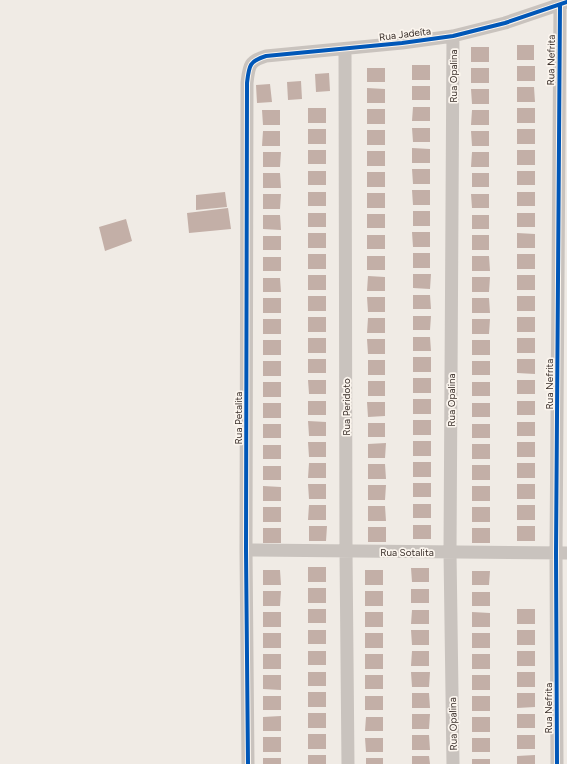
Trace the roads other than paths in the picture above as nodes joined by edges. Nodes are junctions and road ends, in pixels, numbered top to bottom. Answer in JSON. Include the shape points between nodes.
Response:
{"nodes":[{"id":1,"x":563,"y":3,"type":"edge"},
{"id":2,"x":453,"y":36,"type":"junction"},
{"id":3,"x":346,"y":49,"type":"junction"},
{"id":4,"x":248,"y":71,"type":"joint"},
{"id":5,"x":562,"y":316,"type":"edge"},
{"id":6,"x":246,"y":550,"type":"junction"},
{"id":7,"x":346,"y":551,"type":"junction"},
{"id":8,"x":450,"y":552,"type":"junction"},
{"id":9,"x":561,"y":553,"type":"edge"},
{"id":10,"x":248,"y":764,"type":"edge"},
{"id":11,"x":348,"y":764,"type":"edge"},
{"id":12,"x":453,"y":764,"type":"edge"},
{"id":13,"x":557,"y":764,"type":"edge"}],
"edges":[{"from":1,"to":2,"type":"street","name":"Rua Jadeíta"},
{"from":1,"to":5,"type":"street","name":"Rua Nefrita"},
{"from":2,"to":3,"type":"street","name":"Rua Jadeíta"},
{"from":2,"to":8,"type":"street","name":"Rua Opalina"},
{"from":3,"to":4,"type":"street","name":"Rua Jadeíta","via":[[266,56],[251,63]]},
{"from":3,"to":7,"type":"street","name":"Rua Peridoto"},
{"from":4,"to":6,"type":"street","name":"Rua Petalita"},
{"from":5,"to":9,"type":"street","name":"Rua Nefrita"},
{"from":6,"to":7,"type":"street","name":"Rua Sotalita"},
{"from":6,"to":10,"type":"street","name":"Rua Petalita"},
{"from":7,"to":8,"type":"street","name":"Rua Sotalita"},
{"from":7,"to":11,"type":"street","name":"Rua Peridoto"},
{"from":8,"to":9,"type":"street","name":"Rua Sotalita"},
{"from":8,"to":12,"type":"street","name":"Rua Opalina"},
{"from":9,"to":13,"type":"street","name":"Rua Nefrita"}]}
